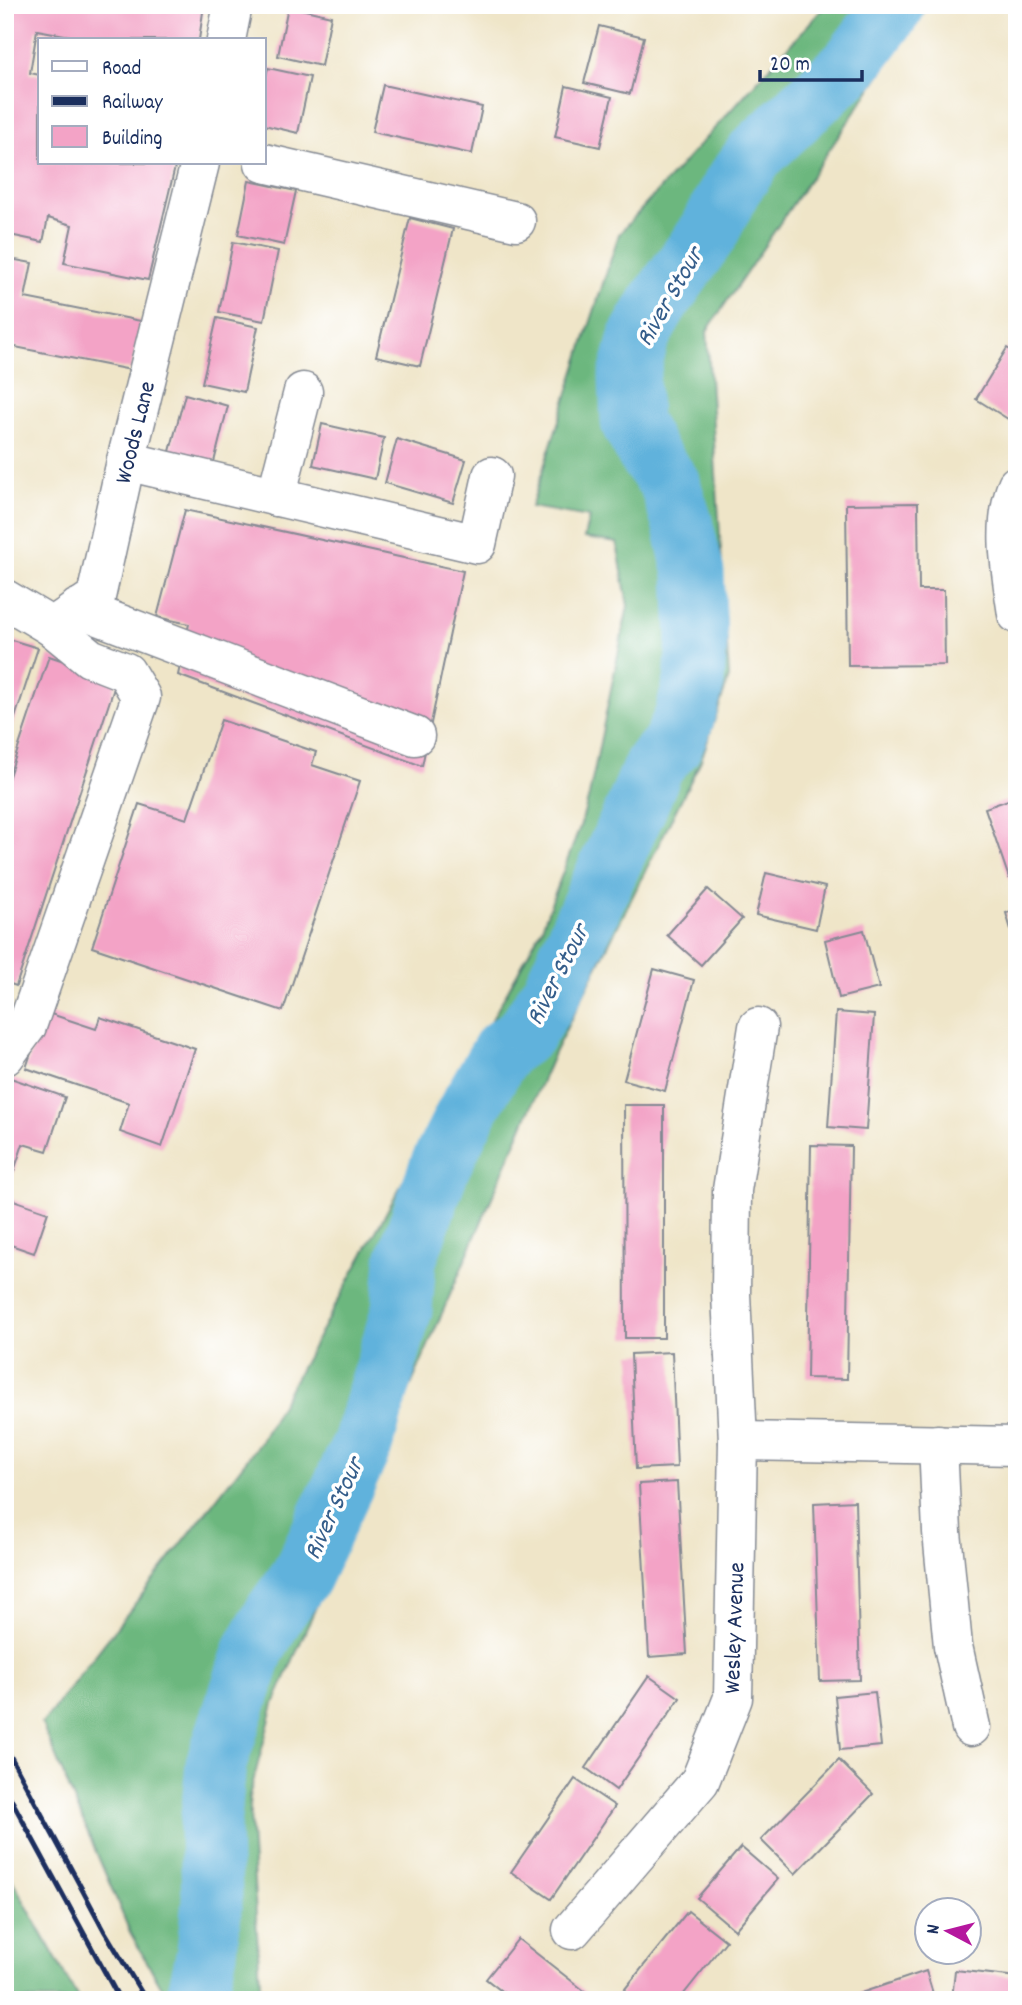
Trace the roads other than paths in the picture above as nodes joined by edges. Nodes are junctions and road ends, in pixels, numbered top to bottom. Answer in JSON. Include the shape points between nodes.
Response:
{"nodes":[{"id":1,"x":233,"y":5,"type":"edge"},
{"id":2,"x":226,"y":38,"type":"edge"},
{"id":3,"x":266,"y":163,"type":"edge"},
{"id":4,"x":200,"y":164,"type":"edge"},
{"id":5,"x":516,"y":221,"type":"dead end"},
{"id":6,"x":303,"y":392,"type":"dead end"},
{"id":7,"x":126,"y":461,"type":"junction"},
{"id":8,"x":492,"y":476,"type":"dead end"},
{"id":9,"x":1017,"y":485,"type":"edge"},
{"id":10,"x":276,"y":497,"type":"junction"},
{"id":11,"x":5,"y":598,"type":"edge"},
{"id":12,"x":1017,"y":614,"type":"edge"},
{"id":13,"x":65,"y":617,"type":"junction"},
{"id":14,"x":415,"y":736,"type":"dead end"},
{"id":15,"x":758,"y":1027,"type":"dead end"},
{"id":16,"x":5,"y":1056,"type":"edge"},
{"id":17,"x":738,"y":1441,"type":"junction"},
{"id":18,"x":938,"y":1444,"type":"junction"},
{"id":19,"x":1017,"y":1446,"type":"edge"},
{"id":20,"x":971,"y":1727,"type":"dead end"},
{"id":21,"x":572,"y":1930,"type":"dead end"}],
"edges":[{"from":1,"to":2,"type":"street"},
{"from":3,"to":5,"type":"street"},
{"from":4,"to":7,"type":"street","name":"Woods Lane"},
{"from":6,"to":10,"type":"street"},
{"from":7,"to":10,"type":"street"},
{"from":7,"to":13,"type":"street","name":"Woods Lane","via":[[96,597]]},
{"from":8,"to":10,"type":"street","via":[[477,544]]},
{"from":9,"to":12,"type":"street","via":[[1008,547]]},
{"from":11,"to":13,"type":"street"},
{"from":13,"to":14,"type":"street"},
{"from":13,"to":16,"type":"street","via":[[90,658],[126,672],[141,697],[27,1026]]},
{"from":15,"to":17,"type":"street","name":"Wesley Avenue","via":[[732,1190]]},
{"from":17,"to":18,"type":"street"},
{"from":17,"to":21,"type":"street","name":"Wesley Avenue","via":[[733,1698],[700,1781]]},
{"from":18,"to":19,"type":"street"},
{"from":18,"to":20,"type":"street","via":[[953,1646]]}]}
